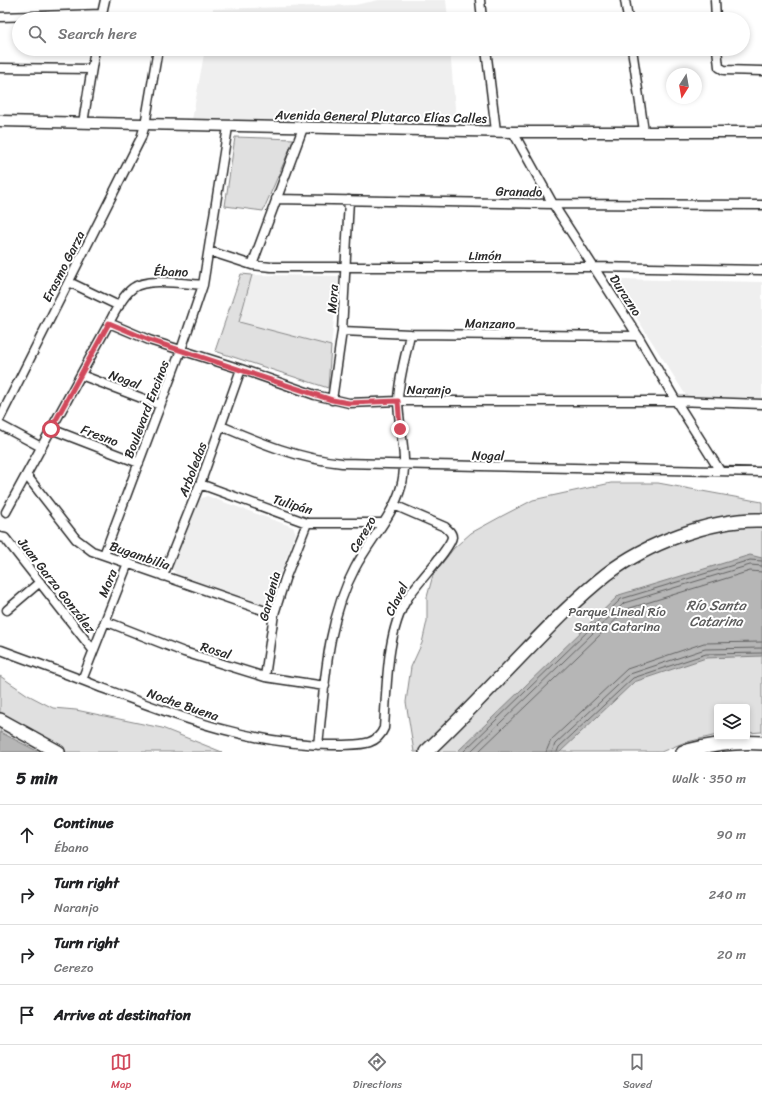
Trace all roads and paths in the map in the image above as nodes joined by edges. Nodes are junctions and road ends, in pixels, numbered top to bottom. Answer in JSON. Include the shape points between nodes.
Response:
{"nodes":[{"id":1,"x":105,"y":0,"type":"edge"},
{"id":2,"x":480,"y":0,"type":"edge"},
{"id":3,"x":625,"y":0,"type":"edge"},
{"id":4,"x":715,"y":0,"type":"edge"},
{"id":5,"x":102,"y":12,"type":"edge"},
{"id":6,"x":481,"y":12,"type":"edge"},
{"id":7,"x":627,"y":12,"type":"edge"},
{"id":8,"x":716,"y":12,"type":"edge"},
{"id":9,"x":0,"y":17,"type":"edge"},
{"id":10,"x":12,"y":17,"type":"edge"},
{"id":11,"x":94,"y":56,"type":"edge"},
{"id":12,"x":157,"y":56,"type":"edge"},
{"id":13,"x":487,"y":56,"type":"edge"},
{"id":14,"x":633,"y":56,"type":"edge"},
{"id":15,"x":718,"y":56,"type":"edge"},
{"id":16,"x":0,"y":68,"type":"edge"},
{"id":17,"x":91,"y":68,"type":"junction"},
{"id":18,"x":762,"y":71,"type":"edge"},
{"id":19,"x":0,"y":121,"type":"edge"},
{"id":20,"x":83,"y":123,"type":"junction"},
{"id":21,"x":145,"y":125,"type":"junction"},
{"id":22,"x":228,"y":127,"type":"junction"},
{"id":23,"x":303,"y":128,"type":"junction"},
{"id":24,"x":496,"y":131,"type":"junction"},
{"id":25,"x":644,"y":131,"type":"junction"},
{"id":26,"x":513,"y":132,"type":"junction"},
{"id":27,"x":762,"y":132,"type":"edge"},
{"id":28,"x":276,"y":199,"type":"junction"},
{"id":29,"x":349,"y":200,"type":"junction"},
{"id":30,"x":553,"y":204,"type":"junction"},
{"id":31,"x":762,"y":205,"type":"edge"},
{"id":32,"x":210,"y":251,"type":"junction"},
{"id":33,"x":252,"y":265,"type":"junction"},
{"id":34,"x":347,"y":266,"type":"junction"},
{"id":35,"x":594,"y":267,"type":"junction"},
{"id":36,"x":762,"y":270,"type":"edge"},
{"id":37,"x":68,"y":282,"type":"junction"},
{"id":38,"x":203,"y":285,"type":"junction"},
{"id":39,"x":119,"y":306,"type":"junction"},
{"id":40,"x":109,"y":323,"type":"junction"},
{"id":41,"x":342,"y":331,"type":"junction"},
{"id":42,"x":410,"y":334,"type":"junction"},
{"id":43,"x":638,"y":336,"type":"junction"},
{"id":44,"x":181,"y":350,"type":"junction"},
{"id":45,"x":241,"y":369,"type":"junction"},
{"id":46,"x":81,"y":376,"type":"junction"},
{"id":47,"x":332,"y":400,"type":"junction"},
{"id":48,"x":398,"y":401,"type":"junction"},
{"id":49,"x":676,"y":402,"type":"junction"},
{"id":50,"x":762,"y":404,"type":"edge"},
{"id":51,"x":160,"y":405,"type":"junction"},
{"id":52,"x":0,"y":418,"type":"edge"},
{"id":53,"x":0,"y":425,"type":"edge"},
{"id":54,"x":221,"y":426,"type":"junction"},
{"id":55,"x":51,"y":429,"type":"junction"},
{"id":56,"x":42,"y":447,"type":"junction"},
{"id":57,"x":139,"y":463,"type":"junction"},
{"id":58,"x":404,"y":465,"type":"junction"},
{"id":59,"x":720,"y":471,"type":"junction"},
{"id":60,"x":762,"y":472,"type":"edge"},
{"id":61,"x":27,"y":476,"type":"junction"},
{"id":62,"x":200,"y":484,"type":"junction"},
{"id":63,"x":394,"y":505,"type":"junction"},
{"id":64,"x":6,"y":512,"type":"dead end"},
{"id":65,"x":762,"y":520,"type":"edge"},
{"id":66,"x":307,"y":523,"type":"junction"},
{"id":67,"x":382,"y":523,"type":"junction"},
{"id":68,"x":1,"y":537,"type":"edge"},
{"id":69,"x":104,"y":555,"type":"junction"},
{"id":70,"x":128,"y":563,"type":"junction"},
{"id":71,"x":163,"y":576,"type":"junction"},
{"id":72,"x":40,"y":582,"type":"junction"},
{"id":73,"x":7,"y":610,"type":"dead end"},
{"id":74,"x":274,"y":614,"type":"junction"},
{"id":75,"x":105,"y":621,"type":"junction"},
{"id":76,"x":0,"y":650,"type":"edge"},
{"id":77,"x":93,"y":650,"type":"junction"},
{"id":78,"x":266,"y":677,"type":"junction"},
{"id":79,"x":82,"y":680,"type":"junction"},
{"id":80,"x":324,"y":686,"type":"junction"},
{"id":81,"x":0,"y":720,"type":"edge"},
{"id":82,"x":367,"y":743,"type":"joint"},
{"id":83,"x":762,"y":743,"type":"edge"},
{"id":84,"x":318,"y":745,"type":"junction"},
{"id":85,"x":58,"y":752,"type":"edge"},
{"id":86,"x":426,"y":752,"type":"edge"},
{"id":87,"x":683,"y":752,"type":"edge"}],
"edges":[{"from":1,"to":5,"type":"street"},
{"from":2,"to":6,"type":"street"},
{"from":3,"to":7,"type":"street"},
{"from":4,"to":8,"type":"street"},
{"from":9,"to":10,"type":"street"},
{"from":11,"to":17,"type":"street"},
{"from":12,"to":21,"type":"street","name":"Erasmo Garza"},
{"from":13,"to":24,"type":"street"},
{"from":14,"to":25,"type":"street"},
{"from":15,"to":18,"type":"street","via":[[719,67],[732,71]]},
{"from":16,"to":17,"type":"street"},
{"from":17,"to":20,"type":"street"},
{"from":19,"to":20,"type":"street","name":"Avenida General Plutarco Elías Calles"},
{"from":20,"to":21,"type":"street","name":"Avenida General Plutarco Elías Calles"},
{"from":21,"to":22,"type":"street","name":"Avenida General Plutarco Elías Calles"},
{"from":21,"to":37,"type":"street","name":"Erasmo Garza","via":[[136,148]]},
{"from":22,"to":23,"type":"street","name":"Avenida General Plutarco Elías Calles"},
{"from":22,"to":32,"type":"street","name":"Boulevard Encinos"},
{"from":23,"to":24,"type":"street","name":"Avenida General Plutarco Elías Calles"},
{"from":23,"to":28,"type":"street"},
{"from":24,"to":26,"type":"street","name":"Avenida General Plutarco Elías Calles"},
{"from":25,"to":26,"type":"street","name":"Avenida General Plutarco Elías Calles"},
{"from":25,"to":27,"type":"street","name":"Avenida General Plutarco Elías Calles"},
{"from":26,"to":30,"type":"street","name":"Durazno"},
{"from":28,"to":29,"type":"street","name":"Granado"},
{"from":28,"to":33,"type":"street"},
{"from":29,"to":30,"type":"street","name":"Granado"},
{"from":29,"to":34,"type":"street","name":"Mora"},
{"from":30,"to":31,"type":"street","name":"Granado"},
{"from":30,"to":35,"type":"street","name":"Durazno"},
{"from":32,"to":33,"type":"street","name":"Limón"},
{"from":32,"to":38,"type":"street","name":"Boulevard Encinos"},
{"from":33,"to":34,"type":"street","name":"Limón"},
{"from":34,"to":35,"type":"street","name":"Limón"},
{"from":34,"to":41,"type":"street","name":"Mora"},
{"from":35,"to":36,"type":"street","name":"Limón"},
{"from":35,"to":43,"type":"street","name":"Durazno"},
{"from":37,"to":39,"type":"street"},
{"from":37,"to":52,"type":"street","name":"Erasmo Garza"},
{"from":38,"to":39,"type":"street","name":"Ébano","via":[[141,283],[133,287]]},
{"from":38,"to":44,"type":"street","name":"Boulevard Encinos"},
{"from":39,"to":40,"type":"street","name":"Ébano"},
{"from":40,"to":44,"type":"street","name":"Naranjo"},
{"from":40,"to":46,"type":"street","name":"Ébano"},
{"from":41,"to":42,"type":"street","name":"Manzano"},
{"from":41,"to":47,"type":"street","name":"Mora"},
{"from":42,"to":43,"type":"street","name":"Manzano"},
{"from":42,"to":48,"type":"street","name":"Cerezo"},
{"from":43,"to":49,"type":"street","name":"Durazno"},
{"from":44,"to":45,"type":"street","name":"Naranjo"},
{"from":44,"to":51,"type":"street","name":"Boulevard Encinos"},
{"from":45,"to":47,"type":"street","name":"Naranjo"},
{"from":45,"to":54,"type":"street","name":"Arboledas"},
{"from":46,"to":51,"type":"street","name":"Nogal"},
{"from":46,"to":55,"type":"street","name":"Ébano"},
{"from":47,"to":48,"type":"street","name":"Naranjo","via":[[349,403]]},
{"from":48,"to":49,"type":"street","name":"Naranjo"},
{"from":48,"to":58,"type":"street","name":"Cerezo"},
{"from":49,"to":50,"type":"street","name":"Naranjo"},
{"from":49,"to":59,"type":"street","name":"Durazno"},
{"from":51,"to":57,"type":"street","name":"Boulevard Encinos"},
{"from":53,"to":56,"type":"street"},
{"from":54,"to":58,"type":"street","name":"Nogal","via":[[310,459]]},
{"from":54,"to":62,"type":"street","name":"Arboledas"},
{"from":55,"to":56,"type":"street","name":"Ébano"},
{"from":55,"to":57,"type":"street","name":"Fresno"},
{"from":56,"to":61,"type":"street","name":"Ébano"},
{"from":57,"to":69,"type":"street","name":"Boulevard Encinos"},
{"from":58,"to":59,"type":"street","name":"Nogal"},
{"from":58,"to":63,"type":"street","name":"Cerezo","via":[[401,486]]},
{"from":59,"to":60,"type":"street","name":"Nogal"},
{"from":61,"to":64,"type":"street","name":"Ébano"},
{"from":61,"to":69,"type":"street","name":"Bugambilia","via":[[76,539],[84,546]]},
{"from":62,"to":66,"type":"street","name":"Tulipán"},
{"from":62,"to":71,"type":"street","name":"Arboledas"},
{"from":63,"to":67,"type":"street","name":"Cerezo"},
{"from":63,"to":82,"type":"street","name":"Clavel","via":[[445,527],[451,532],[452,537],[446,550],[415,587],[399,615],[391,652],[384,728],[381,735]]},
{"from":65,"to":86,"type":"highway","via":[[712,524],[665,541],[609,573],[562,613]]},
{"from":66,"to":67,"type":"street","name":"Tulipán"},
{"from":66,"to":74,"type":"street","name":"Gardenia"},
{"from":67,"to":80,"type":"street","name":"Cerezo","via":[[355,568],[338,610]]},
{"from":68,"to":72,"type":"street","name":"Juan Garza González","via":[[5,538]]},
{"from":69,"to":70,"type":"street","name":"Bugambilia"},
{"from":70,"to":71,"type":"street","name":"Bugambilia"},
{"from":70,"to":75,"type":"street","name":"Mora"},
{"from":71,"to":74,"type":"street","name":"Bugambilia"},
{"from":72,"to":73,"type":"street"},
{"from":72,"to":77,"type":"street","name":"Juan Garza González"},
{"from":74,"to":78,"type":"street","name":"Gardenia"},
{"from":75,"to":77,"type":"street","name":"Mora"},
{"from":75,"to":78,"type":"street","name":"Rosal","via":[[184,652]]},
{"from":76,"to":79,"type":"street","name":"Noche Buena"},
{"from":77,"to":79,"type":"street","name":"Mora"},
{"from":78,"to":80,"type":"street","name":"Rosal"},
{"from":79,"to":84,"type":"street","name":"Noche Buena","via":[[168,713],[227,732],[274,741]]},
{"from":80,"to":84,"type":"street","name":"Cerezo"},
{"from":81,"to":85,"type":"highway"},
{"from":82,"to":84,"type":"street","name":"Noche Buena"},
{"from":83,"to":87,"type":"highway","via":[[703,747]]}]}
